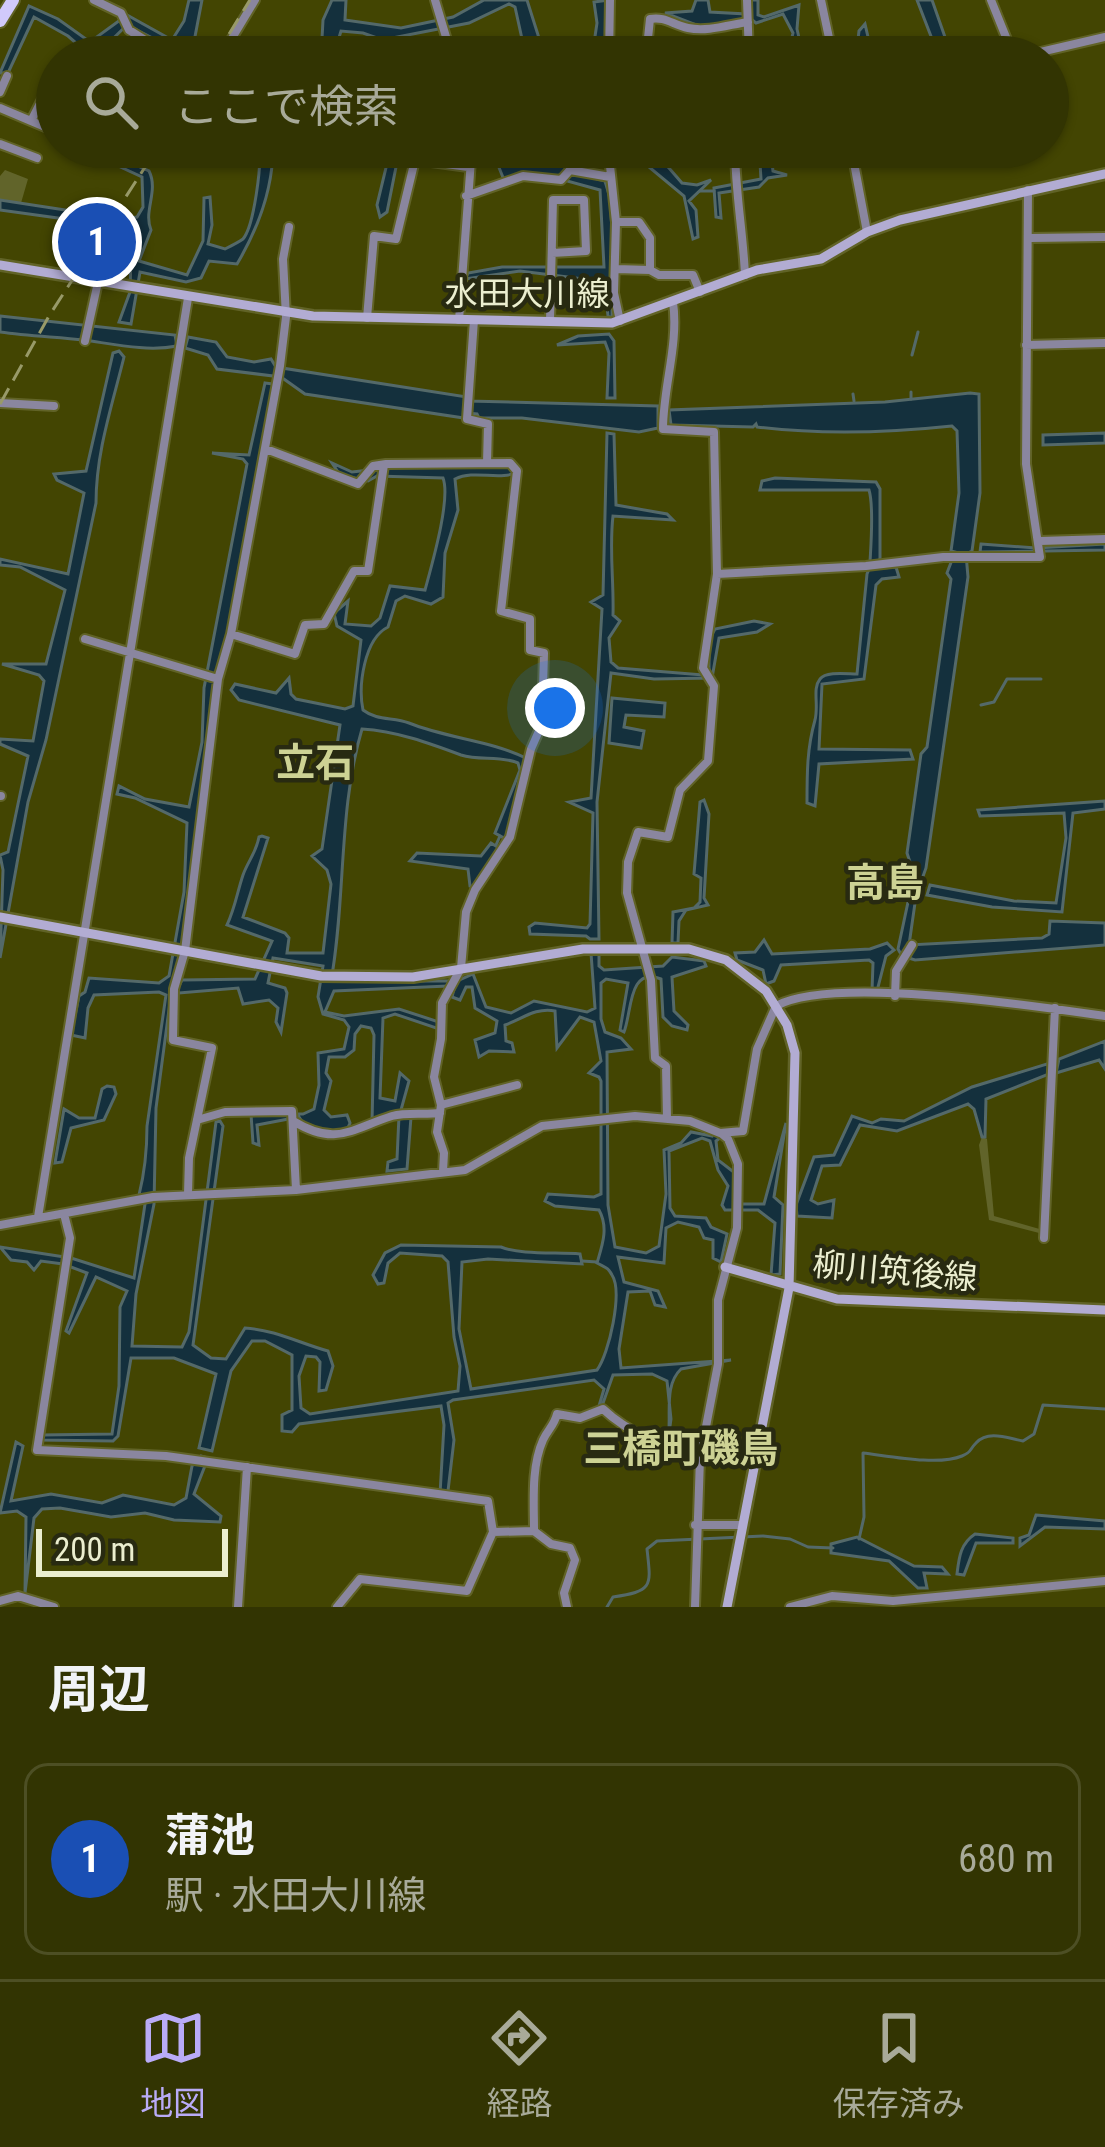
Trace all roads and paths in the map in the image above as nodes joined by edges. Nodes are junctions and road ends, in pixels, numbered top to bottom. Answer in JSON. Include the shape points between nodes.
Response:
{"nodes":[{"id":1,"x":13,"y":0,"type":"edge"},
{"id":2,"x":255,"y":0,"type":"edge"},
{"id":3,"x":435,"y":0,"type":"edge"},
{"id":4,"x":610,"y":0,"type":"edge"},
{"id":5,"x":747,"y":0,"type":"edge"},
{"id":6,"x":821,"y":0,"type":"edge"},
{"id":7,"x":991,"y":0,"type":"edge"},
{"id":8,"x":97,"y":1,"type":"edge"},
{"id":9,"x":0,"y":21,"type":"edge"},
{"id":10,"x":748,"y":22,"type":"junction"},
{"id":11,"x":137,"y":36,"type":"edge"},
{"id":12,"x":233,"y":36,"type":"edge"},
{"id":13,"x":446,"y":36,"type":"edge"},
{"id":14,"x":609,"y":36,"type":"edge"},
{"id":15,"x":648,"y":36,"type":"edge"},
{"id":16,"x":748,"y":36,"type":"edge"},
{"id":17,"x":829,"y":36,"type":"edge"},
{"id":18,"x":1007,"y":36,"type":"edge"},
{"id":19,"x":1105,"y":38,"type":"edge"},
{"id":20,"x":1069,"y":46,"type":"edge"},
{"id":21,"x":7,"y":76,"type":"dead end"},
{"id":22,"x":0,"y":92,"type":"edge"},
{"id":23,"x":0,"y":108,"type":"edge"},
{"id":24,"x":36,"y":111,"type":"edge"},
{"id":25,"x":31,"y":121,"type":"junction"},
{"id":26,"x":36,"y":123,"type":"edge"},
{"id":27,"x":0,"y":144,"type":"edge"},
{"id":28,"x":36,"y":158,"type":"edge"},
{"id":29,"x":413,"y":168,"type":"edge"},
{"id":30,"x":468,"y":168,"type":"edge"},
{"id":31,"x":609,"y":168,"type":"edge"},
{"id":32,"x":734,"y":168,"type":"edge"},
{"id":33,"x":855,"y":168,"type":"edge"},
{"id":34,"x":1105,"y":174,"type":"edge"},
{"id":35,"x":610,"y":177,"type":"junction"},
{"id":36,"x":1028,"y":190,"type":"junction"},
{"id":37,"x":466,"y":196,"type":"junction"},
{"id":38,"x":616,"y":222,"type":"junction"},
{"id":39,"x":289,"y":226,"type":"dead end"},
{"id":40,"x":867,"y":232,"type":"junction"},
{"id":41,"x":1105,"y":237,"type":"edge"},
{"id":42,"x":1030,"y":238,"type":"junction"},
{"id":43,"x":552,"y":253,"type":"junction"},
{"id":44,"x":0,"y":265,"type":"edge"},
{"id":45,"x":616,"y":269,"type":"junction"},
{"id":46,"x":650,"y":270,"type":"junction"},
{"id":47,"x":745,"y":275,"type":"junction"},
{"id":48,"x":98,"y":282,"type":"junction"},
{"id":49,"x":700,"y":292,"type":"junction"},
{"id":50,"x":188,"y":298,"type":"junction"},
{"id":51,"x":673,"y":302,"type":"junction"},
{"id":52,"x":286,"y":312,"type":"junction"},
{"id":53,"x":367,"y":318,"type":"junction"},
{"id":54,"x":458,"y":320,"type":"junction"},
{"id":55,"x":474,"y":320,"type":"junction"},
{"id":56,"x":550,"y":321,"type":"junction"},
{"id":57,"x":620,"y":321,"type":"junction"},
{"id":58,"x":85,"y":341,"type":"dead end"},
{"id":59,"x":1105,"y":343,"type":"edge"},
{"id":60,"x":1026,"y":345,"type":"junction"},
{"id":61,"x":0,"y":403,"type":"edge"},
{"id":62,"x":54,"y":406,"type":"dead end"},
{"id":63,"x":266,"y":449,"type":"junction"},
{"id":64,"x":487,"y":463,"type":"junction"},
{"id":65,"x":384,"y":465,"type":"junction"},
{"id":66,"x":1105,"y":539,"type":"edge"},
{"id":67,"x":1040,"y":541,"type":"junction"},
{"id":68,"x":717,"y":574,"type":"junction"},
{"id":69,"x":231,"y":634,"type":"junction"},
{"id":70,"x":85,"y":639,"type":"dead end"},
{"id":71,"x":128,"y":654,"type":"junction"},
{"id":72,"x":218,"y":679,"type":"junction"},
{"id":73,"x":4,"y":918,"type":"edge"},
{"id":74,"x":86,"y":933,"type":"junction"},
{"id":75,"x":912,"y":945,"type":"dead end"},
{"id":76,"x":640,"y":947,"type":"junction"},
{"id":77,"x":185,"y":951,"type":"junction"},
{"id":78,"x":459,"y":971,"type":"junction"},
{"id":79,"x":895,"y":995,"type":"junction"},
{"id":80,"x":776,"y":1006,"type":"junction"},
{"id":81,"x":1055,"y":1009,"type":"junction"},
{"id":82,"x":1105,"y":1016,"type":"edge"},
{"id":83,"x":517,"y":1085,"type":"dead end"},
{"id":84,"x":441,"y":1109,"type":"junction"},
{"id":85,"x":293,"y":1116,"type":"junction"},
{"id":86,"x":667,"y":1119,"type":"junction"},
{"id":87,"x":197,"y":1120,"type":"junction"},
{"id":88,"x":720,"y":1133,"type":"junction"},
{"id":89,"x":442,"y":1172,"type":"junction"},
{"id":90,"x":296,"y":1190,"type":"junction"},
{"id":91,"x":188,"y":1194,"type":"junction"},
{"id":92,"x":64,"y":1214,"type":"junction"},
{"id":93,"x":38,"y":1217,"type":"junction"},
{"id":94,"x":0,"y":1225,"type":"edge"},
{"id":95,"x":1045,"y":1238,"type":"dead end"},
{"id":96,"x":725,"y":1267,"type":"junction"},
{"id":97,"x":789,"y":1288,"type":"junction"},
{"id":98,"x":1105,"y":1310,"type":"edge"},
{"id":99,"x":700,"y":1458,"type":"junction"},
{"id":100,"x":247,"y":1468,"type":"junction"},
{"id":101,"x":533,"y":1531,"type":"junction"},
{"id":102,"x":493,"y":1532,"type":"junction"},
{"id":103,"x":741,"y":1533,"type":"junction"},
{"id":104,"x":695,"y":1534,"type":"junction"},
{"id":105,"x":1105,"y":1581,"type":"edge"},
{"id":106,"x":0,"y":1601,"type":"edge"},
{"id":107,"x":897,"y":1604,"type":"edge"},
{"id":108,"x":54,"y":1607,"type":"edge"},
{"id":109,"x":238,"y":1607,"type":"edge"},
{"id":110,"x":338,"y":1607,"type":"edge"},
{"id":111,"x":567,"y":1607,"type":"edge"},
{"id":112,"x":695,"y":1607,"type":"edge"},
{"id":113,"x":727,"y":1607,"type":"edge"},
{"id":114,"x":791,"y":1607,"type":"edge"}],
"edges":[{"from":1,"to":9,"type":"main road"},
{"from":2,"to":12,"type":"street"},
{"from":3,"to":13,"type":"street"},
{"from":4,"to":14,"type":"street"},
{"from":5,"to":10,"type":"street"},
{"from":6,"to":17,"type":"street"},
{"from":7,"to":18,"type":"street"},
{"from":8,"to":11,"type":"street","via":[[122,13]]},
{"from":10,"to":15,"type":"street","via":[[703,30],[659,17],[650,19]]},
{"from":10,"to":16,"type":"street"},
{"from":19,"to":20,"type":"street"},
{"from":21,"to":22,"type":"street"},
{"from":23,"to":25,"type":"street"},
{"from":24,"to":25,"type":"street"},
{"from":25,"to":26,"type":"street"},
{"from":27,"to":28,"type":"street"},
{"from":29,"to":53,"type":"street","via":[[396,239],[374,236]]},
{"from":30,"to":37,"type":"street"},
{"from":31,"to":35,"type":"street"},
{"from":32,"to":47,"type":"street"},
{"from":33,"to":40,"type":"street"},
{"from":34,"to":36,"type":"main road","name":"水田大川線"},
{"from":35,"to":37,"type":"street","via":[[569,170],[561,180],[523,176]]},
{"from":35,"to":38,"type":"street"},
{"from":36,"to":40,"type":"main road","name":"水田大川線"},
{"from":36,"to":42,"type":"street"},
{"from":37,"to":54,"type":"street"},
{"from":38,"to":45,"type":"street"},
{"from":38,"to":46,"type":"street","via":[[639,222],[650,238]]},
{"from":39,"to":52,"type":"street"},
{"from":40,"to":47,"type":"main road","name":"水田大川線","via":[[821,259]]},
{"from":41,"to":42,"type":"street"},
{"from":42,"to":60,"type":"street"},
{"from":43,"to":43,"type":"street","via":[[553,200],[584,200],[586,251]]},
{"from":43,"to":56,"type":"street"},
{"from":44,"to":48,"type":"main road","name":"水田大川線"},
{"from":45,"to":46,"type":"street"},
{"from":45,"to":57,"type":"street"},
{"from":46,"to":49,"type":"street","via":[[693,275]]},
{"from":47,"to":49,"type":"main road","name":"水田大川線"},
{"from":48,"to":50,"type":"main road","name":"水田大川線"},
{"from":48,"to":58,"type":"street"},
{"from":49,"to":51,"type":"main road","name":"水田大川線"},
{"from":50,"to":52,"type":"main road","name":"水田大川線"},
{"from":50,"to":71,"type":"street"},
{"from":51,"to":57,"type":"main road","name":"水田大川線"},
{"from":51,"to":68,"type":"street","via":[[663,429],[714,432]]},
{"from":52,"to":53,"type":"main road","name":"水田大川線"},
{"from":52,"to":63,"type":"street"},
{"from":53,"to":54,"type":"main road","name":"水田大川線"},
{"from":54,"to":55,"type":"main road","name":"水田大川線"},
{"from":55,"to":56,"type":"main road","name":"水田大川線"},
{"from":55,"to":64,"type":"street","via":[[467,419],[488,424]]},
{"from":56,"to":57,"type":"main road","name":"水田大川線"},
{"from":59,"to":60,"type":"street"},
{"from":60,"to":67,"type":"street","via":[[1026,458]]},
{"from":61,"to":62,"type":"street"},
{"from":63,"to":65,"type":"street","via":[[358,484]]},
{"from":63,"to":69,"type":"street"},
{"from":64,"to":65,"type":"street"},
{"from":64,"to":78,"type":"street","via":[[518,471],[501,611],[530,619],[530,650],[544,653],[544,702],[510,838],[466,912]]},
{"from":65,"to":69,"type":"street","via":[[368,571],[354,571],[324,624],[305,625],[295,654]]},
{"from":66,"to":67,"type":"street"},
{"from":67,"to":68,"type":"street","via":[[1040,557]]},
{"from":68,"to":76,"type":"street","via":[[703,668],[714,686],[708,761],[680,790],[668,838],[638,832],[627,893]]},
{"from":69,"to":72,"type":"street"},
{"from":70,"to":71,"type":"street"},
{"from":71,"to":72,"type":"street"},
{"from":71,"to":74,"type":"street"},
{"from":72,"to":77,"type":"street"},
{"from":73,"to":74,"type":"main road"},
{"from":74,"to":77,"type":"main road"},
{"from":74,"to":93,"type":"street"},
{"from":75,"to":79,"type":"street","via":[[896,971]]},
{"from":76,"to":78,"type":"main road","via":[[525,956]]},
{"from":76,"to":80,"type":"main road","via":[[726,960]]},
{"from":76,"to":86,"type":"street","via":[[656,1058],[666,1066]]},
{"from":77,"to":78,"type":"main road","via":[[321,976]]},
{"from":77,"to":87,"type":"street","via":[[173,1040],[212,1048]]},
{"from":78,"to":84,"type":"street","via":[[442,1003],[434,1077]]},
{"from":79,"to":80,"type":"street","via":[[824,993]]},
{"from":79,"to":81,"type":"street"},
{"from":80,"to":88,"type":"street","via":[[758,1048],[743,1132]]},
{"from":80,"to":97,"type":"main road","via":[[796,1064]]},
{"from":81,"to":82,"type":"street"},
{"from":81,"to":95,"type":"street"},
{"from":83,"to":84,"type":"street"},
{"from":84,"to":85,"type":"street","via":[[397,1114],[339,1135],[317,1133]]},
{"from":84,"to":89,"type":"street"},
{"from":85,"to":87,"type":"street","via":[[225,1112]]},
{"from":85,"to":90,"type":"street"},
{"from":86,"to":88,"type":"street"},
{"from":86,"to":89,"type":"street","via":[[529,1130],[487,1160]]},
{"from":87,"to":91,"type":"street"},
{"from":88,"to":96,"type":"street","via":[[738,1164],[737,1228]]},
{"from":89,"to":90,"type":"street"},
{"from":90,"to":91,"type":"street"},
{"from":91,"to":92,"type":"street"},
{"from":92,"to":93,"type":"street"},
{"from":92,"to":100,"type":"street","via":[[70,1238],[37,1450]]},
{"from":93,"to":94,"type":"street"},
{"from":96,"to":97,"type":"main road"},
{"from":96,"to":99,"type":"street"},
{"from":97,"to":98,"type":"main road","name":"柳川筑後線","via":[[858,1301]]},
{"from":97,"to":103,"type":"main road","name":"柳川筑後線"},
{"from":99,"to":101,"type":"street","via":[[669,1451],[603,1409],[580,1418],[557,1414],[537,1464]]},
{"from":99,"to":104,"type":"street"},
{"from":100,"to":102,"type":"street","via":[[485,1500]]},
{"from":100,"to":109,"type":"street"},
{"from":101,"to":102,"type":"street"},
{"from":101,"to":111,"type":"street","via":[[575,1553]]},
{"from":102,"to":110,"type":"street","via":[[467,1592],[360,1579]]},
{"from":103,"to":104,"type":"street"},
{"from":103,"to":113,"type":"main road","name":"柳川筑後線"},
{"from":104,"to":112,"type":"street"},
{"from":105,"to":107,"type":"street"},
{"from":106,"to":108,"type":"street","via":[[18,1596]]},
{"from":107,"to":114,"type":"street","via":[[832,1596]]}]}
